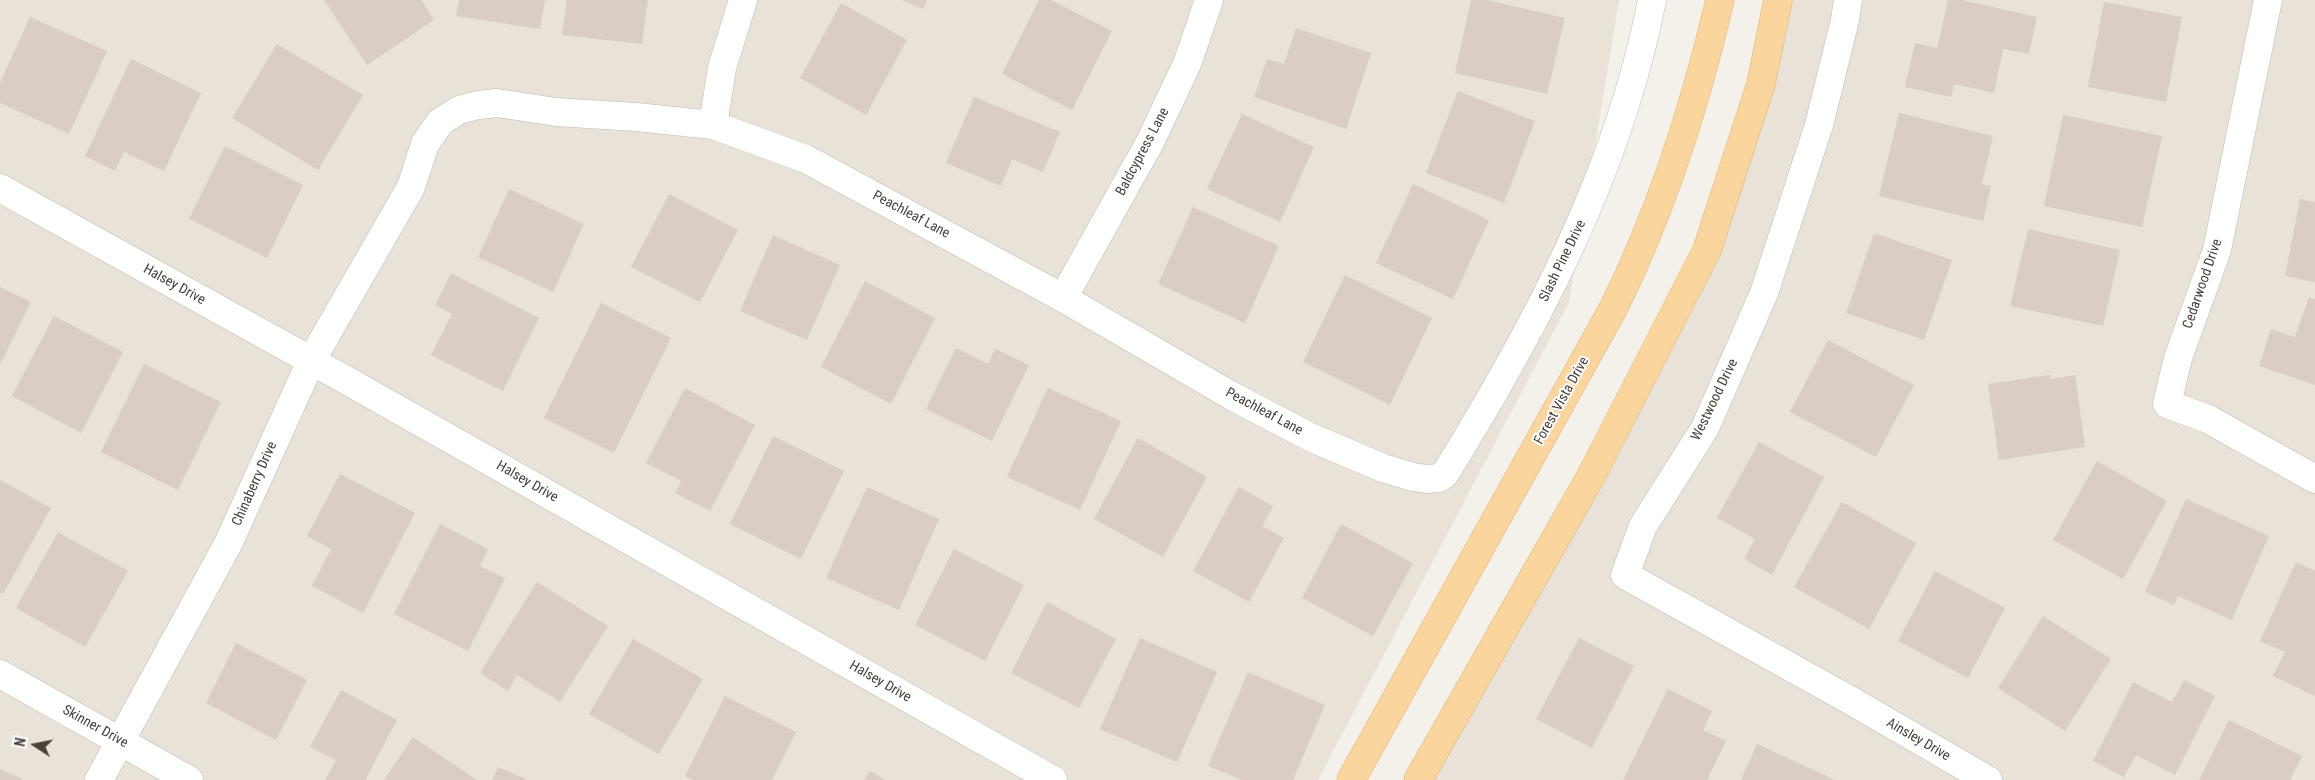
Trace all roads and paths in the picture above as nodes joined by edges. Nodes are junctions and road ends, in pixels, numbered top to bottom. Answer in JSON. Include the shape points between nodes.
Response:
{"nodes":[{"id":1,"x":744,"y":0,"type":"edge"},
{"id":2,"x":1209,"y":0,"type":"edge"},
{"id":3,"x":1652,"y":0,"type":"edge"},
{"id":4,"x":1720,"y":0,"type":"edge"},
{"id":5,"x":1778,"y":0,"type":"edge"},
{"id":6,"x":1848,"y":0,"type":"edge"},
{"id":7,"x":2268,"y":0,"type":"edge"},
{"id":8,"x":713,"y":125,"type":"junction"},
{"id":9,"x":411,"y":187,"type":"joint"},
{"id":10,"x":0,"y":188,"type":"edge"},
{"id":11,"x":1063,"y":298,"type":"junction"},
{"id":12,"x":311,"y":361,"type":"junction"},
{"id":13,"x":1413,"y":477,"type":"joint"},
{"id":14,"x":2315,"y":479,"type":"edge"},
{"id":15,"x":0,"y":674,"type":"edge"},
{"id":16,"x":1848,"y":699,"type":"joint"},
{"id":17,"x":120,"y":741,"type":"junction"},
{"id":18,"x":99,"y":780,"type":"edge"},
{"id":19,"x":189,"y":780,"type":"edge"},
{"id":20,"x":1053,"y":780,"type":"edge"},
{"id":21,"x":1351,"y":780,"type":"edge"},
{"id":22,"x":1418,"y":780,"type":"edge"},
{"id":23,"x":1988,"y":780,"type":"edge"}],
"edges":[{"from":1,"to":8,"type":"street","via":[[722,68]]},
{"from":2,"to":11,"type":"street","name":"Baldcypress Lane","via":[[1186,64],[1150,142]]},
{"from":3,"to":13,"type":"street","name":"Slash Pine Drive","via":[[1606,162],[1585,214],[1529,330],[1445,474],[1438,478]]},
{"from":4,"to":21,"type":"main road","name":"Forest Vista Drive","via":[[1699,86],[1638,259]]},
{"from":5,"to":22,"type":"main road","via":[[1761,84],[1707,250],[1590,478]]},
{"from":6,"to":16,"type":"street","name":"Westwood Drive","via":[[1819,125],[1764,292],[1705,428],[1643,526],[1625,575]]},
{"from":7,"to":14,"type":"street","name":"Cedarwood Drive","via":[[2217,250],[2178,358],[2167,404],[2208,419]]},
{"from":8,"to":9,"type":"street","name":"Peachleaf Lane","via":[[556,112],[497,103],[478,105],[459,110],[440,122],[425,144]]},
{"from":8,"to":11,"type":"street","name":"Peachleaf Lane","via":[[806,159]]},
{"from":9,"to":12,"type":"street","name":"Chinaberry Drive"},
{"from":10,"to":12,"type":"street","name":"Halsey Drive"},
{"from":11,"to":13,"type":"street","name":"Peachleaf Lane","via":[[1232,396],[1310,437]]},
{"from":12,"to":17,"type":"street","name":"Chinaberry Drive","via":[[228,544]]},
{"from":12,"to":20,"type":"street","name":"Halsey Drive"},
{"from":15,"to":17,"type":"street","name":"Skinner Drive"},
{"from":16,"to":23,"type":"street","name":"Ainsley Drive"},
{"from":17,"to":18,"type":"street","name":"Chinaberry Drive"},
{"from":17,"to":19,"type":"street","name":"Skinner Drive"}]}
